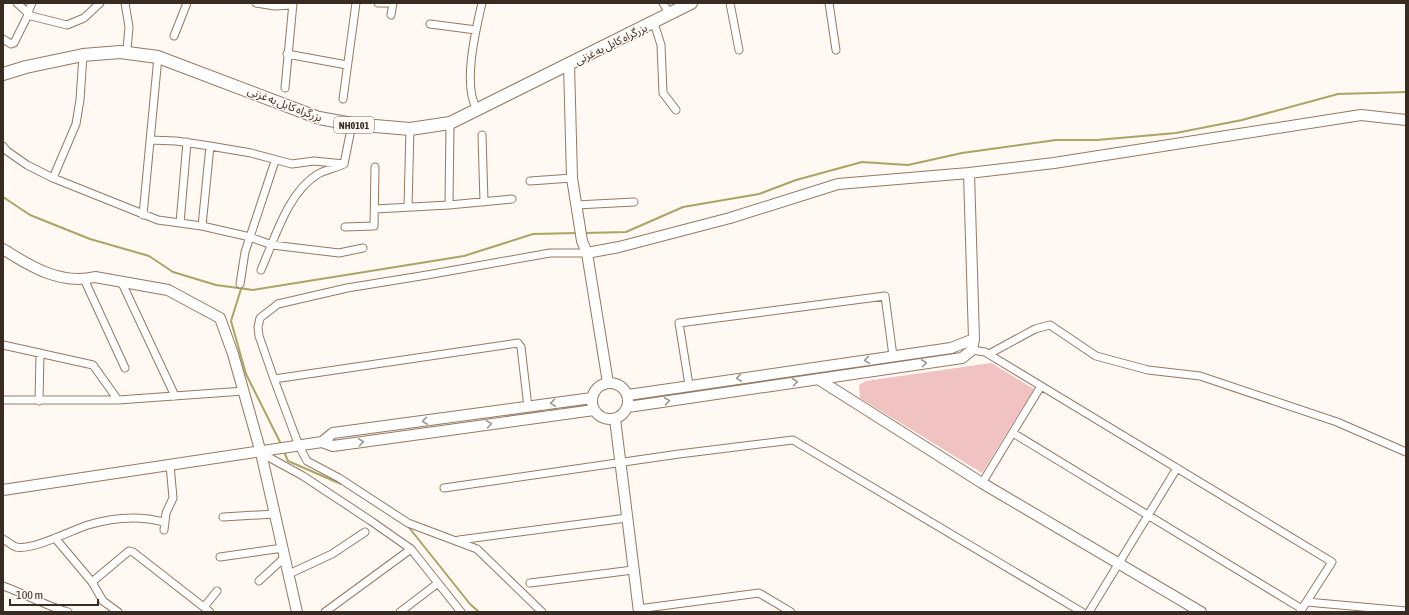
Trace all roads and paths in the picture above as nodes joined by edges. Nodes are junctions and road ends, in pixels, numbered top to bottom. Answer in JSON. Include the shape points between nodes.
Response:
{"nodes":[{"id":1,"x":17,"y":3,"type":"edge"},
{"id":2,"x":32,"y":3,"type":"edge"},
{"id":3,"x":100,"y":3,"type":"edge"},
{"id":4,"x":126,"y":3,"type":"edge"},
{"id":5,"x":187,"y":3,"type":"edge"},
{"id":6,"x":260,"y":3,"type":"edge"},
{"id":7,"x":356,"y":3,"type":"edge"},
{"id":8,"x":378,"y":3,"type":"edge"},
{"id":9,"x":393,"y":3,"type":"edge"},
{"id":10,"x":482,"y":3,"type":"edge"},
{"id":11,"x":663,"y":3,"type":"edge"},
{"id":12,"x":691,"y":3,"type":"edge"},
{"id":13,"x":730,"y":3,"type":"edge"},
{"id":14,"x":829,"y":3,"type":"edge"},
{"id":15,"x":292,"y":4,"type":"edge"},
{"id":16,"x":28,"y":13,"type":"junction"},
{"id":17,"x":670,"y":14,"type":"junction"},
{"id":18,"x":391,"y":15,"type":"dead end"},
{"id":19,"x":654,"y":23,"type":"junction"},
{"id":20,"x":430,"y":24,"type":"dead end"},
{"id":21,"x":476,"y":30,"type":"junction"},
{"id":22,"x":174,"y":36,"type":"dead end"},
{"id":23,"x":3,"y":39,"type":"edge"},
{"id":24,"x":739,"y":50,"type":"dead end"},
{"id":25,"x":836,"y":50,"type":"dead end"},
{"id":26,"x":120,"y":52,"type":"junction"},
{"id":27,"x":287,"y":54,"type":"junction"},
{"id":28,"x":83,"y":55,"type":"junction"},
{"id":29,"x":158,"y":57,"type":"junction"},
{"id":30,"x":569,"y":64,"type":"junction"},
{"id":31,"x":347,"y":65,"type":"junction"},
{"id":32,"x":3,"y":74,"type":"edge"},
{"id":33,"x":285,"y":88,"type":"dead end"},
{"id":34,"x":343,"y":99,"type":"dead end"},
{"id":35,"x":477,"y":109,"type":"junction"},
{"id":36,"x":676,"y":110,"type":"dead end"},
{"id":37,"x":1406,"y":120,"type":"edge"},
{"id":38,"x":450,"y":123,"type":"junction"},
{"id":39,"x":352,"y":124,"type":"junction"},
{"id":40,"x":410,"y":129,"type":"junction"},
{"id":41,"x":482,"y":135,"type":"dead end"},
{"id":42,"x":150,"y":140,"type":"junction"},
{"id":43,"x":187,"y":142,"type":"junction"},
{"id":44,"x":3,"y":146,"type":"edge"},
{"id":45,"x":210,"y":146,"type":"junction"},
{"id":46,"x":275,"y":160,"type":"junction"},
{"id":47,"x":344,"y":164,"type":"junction"},
{"id":48,"x":375,"y":167,"type":"dead end"},
{"id":49,"x":969,"y":173,"type":"junction"},
{"id":50,"x":53,"y":178,"type":"junction"},
{"id":51,"x":572,"y":178,"type":"junction"},
{"id":52,"x":530,"y":181,"type":"dead end"},
{"id":53,"x":512,"y":199,"type":"dead end"},
{"id":54,"x":484,"y":202,"type":"junction"},
{"id":55,"x":634,"y":202,"type":"dead end"},
{"id":56,"x":449,"y":206,"type":"junction"},
{"id":57,"x":408,"y":207,"type":"junction"},
{"id":58,"x":576,"y":208,"type":"junction"},
{"id":59,"x":375,"y":209,"type":"junction"},
{"id":60,"x":143,"y":215,"type":"junction"},
{"id":61,"x":180,"y":223,"type":"junction"},
{"id":62,"x":202,"y":226,"type":"junction"},
{"id":63,"x":345,"y":227,"type":"dead end"},
{"id":64,"x":250,"y":237,"type":"junction"},
{"id":65,"x":272,"y":245,"type":"junction"},
{"id":66,"x":363,"y":248,"type":"dead end"},
{"id":67,"x":3,"y":249,"type":"edge"},
{"id":68,"x":588,"y":253,"type":"junction"},
{"id":69,"x":261,"y":270,"type":"dead end"},
{"id":70,"x":84,"y":279,"type":"junction"},
{"id":71,"x":121,"y":281,"type":"junction"},
{"id":72,"x":240,"y":284,"type":"dead end"},
{"id":73,"x":974,"y":339,"type":"junction"},
{"id":74,"x":3,"y":346,"type":"edge"},
{"id":75,"x":972,"y":350,"type":"junction"},
{"id":76,"x":40,"y":353,"type":"junction"},
{"id":77,"x":989,"y":354,"type":"junction"},
{"id":78,"x":893,"y":356,"type":"junction"},
{"id":79,"x":124,"y":368,"type":"dead end"},
{"id":80,"x":274,"y":379,"type":"junction"},
{"id":81,"x":818,"y":379,"type":"junction"},
{"id":82,"x":608,"y":383,"type":"junction"},
{"id":83,"x":689,"y":385,"type":"junction"},
{"id":84,"x":1041,"y":386,"type":"junction"},
{"id":85,"x":244,"y":391,"type":"junction"},
{"id":86,"x":628,"y":395,"type":"junction"},
{"id":87,"x":175,"y":396,"type":"junction"},
{"id":88,"x":592,"y":398,"type":"junction"},
{"id":89,"x":3,"y":400,"type":"edge"},
{"id":90,"x":118,"y":400,"type":"junction"},
{"id":91,"x":39,"y":401,"type":"junction"},
{"id":92,"x":528,"y":407,"type":"junction"},
{"id":93,"x":628,"y":407,"type":"junction"},
{"id":94,"x":594,"y":410,"type":"junction"},
{"id":95,"x":614,"y":419,"type":"junction"},
{"id":96,"x":1013,"y":433,"type":"junction"},
{"id":97,"x":322,"y":442,"type":"junction"},
{"id":98,"x":299,"y":446,"type":"junction"},
{"id":99,"x":1406,"y":452,"type":"edge"},
{"id":100,"x":261,"y":453,"type":"junction"},
{"id":101,"x":620,"y":462,"type":"junction"},
{"id":102,"x":170,"y":465,"type":"junction"},
{"id":103,"x":1177,"y":468,"type":"junction"},
{"id":104,"x":982,"y":483,"type":"junction"},
{"id":105,"x":444,"y":488,"type":"dead end"},
{"id":106,"x":3,"y":490,"type":"edge"},
{"id":107,"x":275,"y":514,"type":"junction"},
{"id":108,"x":1149,"y":515,"type":"junction"},
{"id":109,"x":223,"y":517,"type":"dead end"},
{"id":110,"x":627,"y":518,"type":"junction"},
{"id":111,"x":164,"y":522,"type":"junction"},
{"id":112,"x":164,"y":530,"type":"dead end"},
{"id":113,"x":365,"y":532,"type":"dead end"},
{"id":114,"x":3,"y":538,"type":"edge"},
{"id":115,"x":55,"y":538,"type":"junction"},
{"id":116,"x":457,"y":540,"type":"junction"},
{"id":117,"x":411,"y":549,"type":"junction"},
{"id":118,"x":284,"y":552,"type":"junction"},
{"id":119,"x":220,"y":557,"type":"dead end"},
{"id":120,"x":1119,"y":564,"type":"junction"},
{"id":121,"x":633,"y":570,"type":"junction"},
{"id":122,"x":289,"y":574,"type":"junction"},
{"id":123,"x":259,"y":581,"type":"dead end"},
{"id":124,"x":92,"y":582,"type":"junction"},
{"id":125,"x":438,"y":583,"type":"junction"},
{"id":126,"x":530,"y":583,"type":"dead end"},
{"id":127,"x":3,"y":586,"type":"edge"},
{"id":128,"x":218,"y":591,"type":"dead end"},
{"id":129,"x":204,"y":607,"type":"junction"},
{"id":130,"x":1303,"y":608,"type":"edge"},
{"id":131,"x":538,"y":611,"type":"edge"},
{"id":132,"x":638,"y":611,"type":"edge"},
{"id":133,"x":1406,"y":611,"type":"edge"},
{"id":134,"x":68,"y":612,"type":"edge"},
{"id":135,"x":118,"y":612,"type":"edge"},
{"id":136,"x":210,"y":612,"type":"edge"},
{"id":137,"x":297,"y":612,"type":"edge"},
{"id":138,"x":325,"y":612,"type":"edge"},
{"id":139,"x":400,"y":612,"type":"edge"},
{"id":140,"x":460,"y":612,"type":"edge"},
{"id":141,"x":791,"y":612,"type":"edge"},
{"id":142,"x":1082,"y":612,"type":"edge"},
{"id":143,"x":1089,"y":612,"type":"edge"},
{"id":144,"x":1201,"y":612,"type":"edge"}],
"edges":[{"from":1,"to":16,"type":"street"},
{"from":2,"to":16,"type":"street"},
{"from":3,"to":16,"type":"street","via":[[84,18],[67,25]]},
{"from":4,"to":26,"type":"street","via":[[129,27],[127,49]]},
{"from":5,"to":22,"type":"street"},
{"from":6,"to":15,"type":"street"},
{"from":7,"to":31,"type":"street"},
{"from":8,"to":9,"type":"street"},
{"from":9,"to":18,"type":"street"},
{"from":10,"to":21,"type":"street"},
{"from":11,"to":17,"type":"street"},
{"from":12,"to":17,"type":"highway","name":"بزرگراه کابل به غزنی","number":"NH0101"},
{"from":13,"to":24,"type":"street"},
{"from":14,"to":25,"type":"street"},
{"from":15,"to":27,"type":"street"},
{"from":16,"to":23,"type":"street","via":[[14,43]]},
{"from":17,"to":19,"type":"highway","name":"بزرگراه کابل به غزنی","number":"NH0101"},
{"from":19,"to":30,"type":"highway","name":"بزرگراه کابل به غزنی","number":"NH0101"},
{"from":19,"to":36,"type":"street","via":[[661,45],[663,93]]},
{"from":20,"to":21,"type":"street"},
{"from":21,"to":35,"type":"street","via":[[471,70],[472,99]]},
{"from":26,"to":28,"type":"highway","name":"بزرگراه کابل به غزنی","number":"NH0101"},
{"from":26,"to":29,"type":"highway","name":"بزرگراه کابل به غزنی","number":"NH0101"},
{"from":27,"to":31,"type":"street"},
{"from":27,"to":33,"type":"street"},
{"from":28,"to":32,"type":"highway","name":"بزرگراه کابل به غزنی","number":"NH0101"},
{"from":28,"to":50,"type":"street","via":[[76,124]]},
{"from":29,"to":39,"type":"highway","name":"بزرگراه کابل به غزنی","number":"NH0101","via":[[319,118]]},
{"from":29,"to":42,"type":"street"},
{"from":30,"to":35,"type":"highway","name":"بزرگراه کابل به غزنی","number":"NH0101"},
{"from":30,"to":51,"type":"street"},
{"from":31,"to":34,"type":"street"},
{"from":35,"to":38,"type":"highway","name":"بزرگراه کابل به غزنی","number":"NH0101"},
{"from":37,"to":49,"type":"street","via":[[1361,115],[1054,163]]},
{"from":38,"to":40,"type":"highway","name":"بزرگراه کابل به غزنی","number":"NH0101"},
{"from":38,"to":56,"type":"street"},
{"from":39,"to":40,"type":"highway","name":"بزرگراه کابل به غزنی","number":"NH0101"},
{"from":39,"to":47,"type":"street"},
{"from":40,"to":57,"type":"street"},
{"from":41,"to":54,"type":"street"},
{"from":42,"to":43,"type":"street"},
{"from":42,"to":60,"type":"street"},
{"from":43,"to":45,"type":"street"},
{"from":43,"to":61,"type":"street"},
{"from":44,"to":50,"type":"street","via":[[27,165]]},
{"from":45,"to":46,"type":"street"},
{"from":45,"to":62,"type":"street"},
{"from":46,"to":47,"type":"street","via":[[292,164],[314,161]]},
{"from":46,"to":64,"type":"street"},
{"from":47,"to":65,"type":"street","via":[[319,174],[298,191]]},
{"from":48,"to":59,"type":"street"},
{"from":49,"to":68,"type":"street","via":[[838,184],[730,218]]},
{"from":49,"to":73,"type":"street"},
{"from":50,"to":60,"type":"street"},
{"from":51,"to":52,"type":"street"},
{"from":51,"to":58,"type":"street"},
{"from":53,"to":54,"type":"street"},
{"from":54,"to":56,"type":"street"},
{"from":55,"to":58,"type":"street"},
{"from":56,"to":57,"type":"street"},
{"from":57,"to":59,"type":"street"},
{"from":58,"to":68,"type":"street","via":[[582,241]]},
{"from":59,"to":63,"type":"street","via":[[374,226]]},
{"from":60,"to":61,"type":"street"},
{"from":61,"to":62,"type":"street"},
{"from":62,"to":64,"type":"street"},
{"from":64,"to":65,"type":"street"},
{"from":64,"to":72,"type":"street"},
{"from":65,"to":66,"type":"street","via":[[339,253]]},
{"from":65,"to":69,"type":"street"},
{"from":67,"to":70,"type":"street","via":[[51,275],[70,280]]},
{"from":68,"to":80,"type":"street","via":[[550,253],[347,288],[278,304],[260,318],[258,327]]},
{"from":68,"to":82,"type":"street"},
{"from":70,"to":71,"type":"street","via":[[95,277]]},
{"from":70,"to":79,"type":"street"},
{"from":71,"to":85,"type":"street","via":[[168,290],[220,318],[234,354]]},
{"from":71,"to":87,"type":"street"},
{"from":73,"to":75,"type":"street"},
{"from":73,"to":78,"type":"street","via":[[951,348]]},
{"from":74,"to":76,"type":"street"},
{"from":75,"to":77,"type":"street"},
{"from":81,"to":75,"type":"street","one_way":true,"via":[[962,358]]},
{"from":76,"to":90,"type":"street","via":[[93,365]]},
{"from":76,"to":91,"type":"street"},
{"from":77,"to":84,"type":"street"},
{"from":77,"to":99,"type":"street","via":[[1034,329],[1050,324],[1096,356],[1148,370],[1200,376],[1354,428]]},
{"from":78,"to":83,"type":"street","one_way":true},
{"from":78,"to":83,"type":"street","via":[[885,296],[679,324]]},
{"from":80,"to":92,"type":"street","via":[[518,344],[521,347]]},
{"from":80,"to":98,"type":"street"},
{"from":93,"to":81,"type":"street","one_way":true},
{"from":81,"to":104,"type":"street"},
{"from":82,"to":86,"type":"street","via":[[620,385]]},
{"from":82,"to":88,"type":"street","via":[[598,388]]},
{"from":83,"to":86,"type":"street"},
{"from":84,"to":96,"type":"street"},
{"from":84,"to":103,"type":"street"},
{"from":85,"to":87,"type":"street"},
{"from":85,"to":100,"type":"street"},
{"from":86,"to":93,"type":"street"},
{"from":87,"to":90,"type":"street"},
{"from":88,"to":92,"type":"street","one_way":true},
{"from":88,"to":94,"type":"street"},
{"from":89,"to":91,"type":"street"},
{"from":90,"to":91,"type":"street"},
{"from":92,"to":97,"type":"street","one_way":true,"via":[[333,433]]},
{"from":93,"to":95,"type":"street","via":[[620,417]]},
{"from":94,"to":95,"type":"street","via":[[602,418]]},
{"from":97,"to":94,"type":"street","one_way":true,"via":[[333,446]]},
{"from":95,"to":101,"type":"street"},
{"from":96,"to":104,"type":"street"},
{"from":96,"to":108,"type":"street"},
{"from":97,"to":98,"type":"street"},
{"from":98,"to":100,"type":"street"},
{"from":98,"to":116,"type":"street","via":[[307,461],[339,478],[408,523]]},
{"from":100,"to":102,"type":"street"},
{"from":100,"to":107,"type":"street"},
{"from":100,"to":117,"type":"street","via":[[302,476]]},
{"from":101,"to":105,"type":"street"},
{"from":101,"to":110,"type":"street"},
{"from":101,"to":142,"type":"street","via":[[794,440]]},
{"from":102,"to":106,"type":"street"},
{"from":102,"to":111,"type":"street","via":[[173,498]]},
{"from":103,"to":108,"type":"street"},
{"from":103,"to":130,"type":"street","via":[[1332,562]]},
{"from":104,"to":120,"type":"street"},
{"from":107,"to":109,"type":"street"},
{"from":107,"to":118,"type":"street"},
{"from":108,"to":120,"type":"street"},
{"from":108,"to":130,"type":"street"},
{"from":110,"to":116,"type":"street"},
{"from":110,"to":121,"type":"street"},
{"from":111,"to":112,"type":"street"},
{"from":111,"to":115,"type":"street","via":[[134,516],[89,524]]},
{"from":113,"to":122,"type":"street","via":[[332,554]]},
{"from":114,"to":115,"type":"street","via":[[21,547]]},
{"from":115,"to":124,"type":"street"},
{"from":116,"to":131,"type":"street","via":[[480,551]]},
{"from":117,"to":125,"type":"street"},
{"from":117,"to":138,"type":"street"},
{"from":118,"to":119,"type":"street"},
{"from":118,"to":122,"type":"street"},
{"from":118,"to":123,"type":"street"},
{"from":120,"to":143,"type":"street"},
{"from":120,"to":144,"type":"street"},
{"from":121,"to":126,"type":"street"},
{"from":121,"to":132,"type":"street"},
{"from":122,"to":137,"type":"street"},
{"from":124,"to":129,"type":"street","via":[[129,551]]},
{"from":124,"to":135,"type":"street","via":[[103,601]]},
{"from":125,"to":139,"type":"street"},
{"from":125,"to":140,"type":"street"},
{"from":127,"to":134,"type":"street","via":[[47,606]]},
{"from":128,"to":129,"type":"street"},
{"from":129,"to":136,"type":"street"},
{"from":130,"to":133,"type":"street"},
{"from":132,"to":141,"type":"street","via":[[759,593]]}]}
